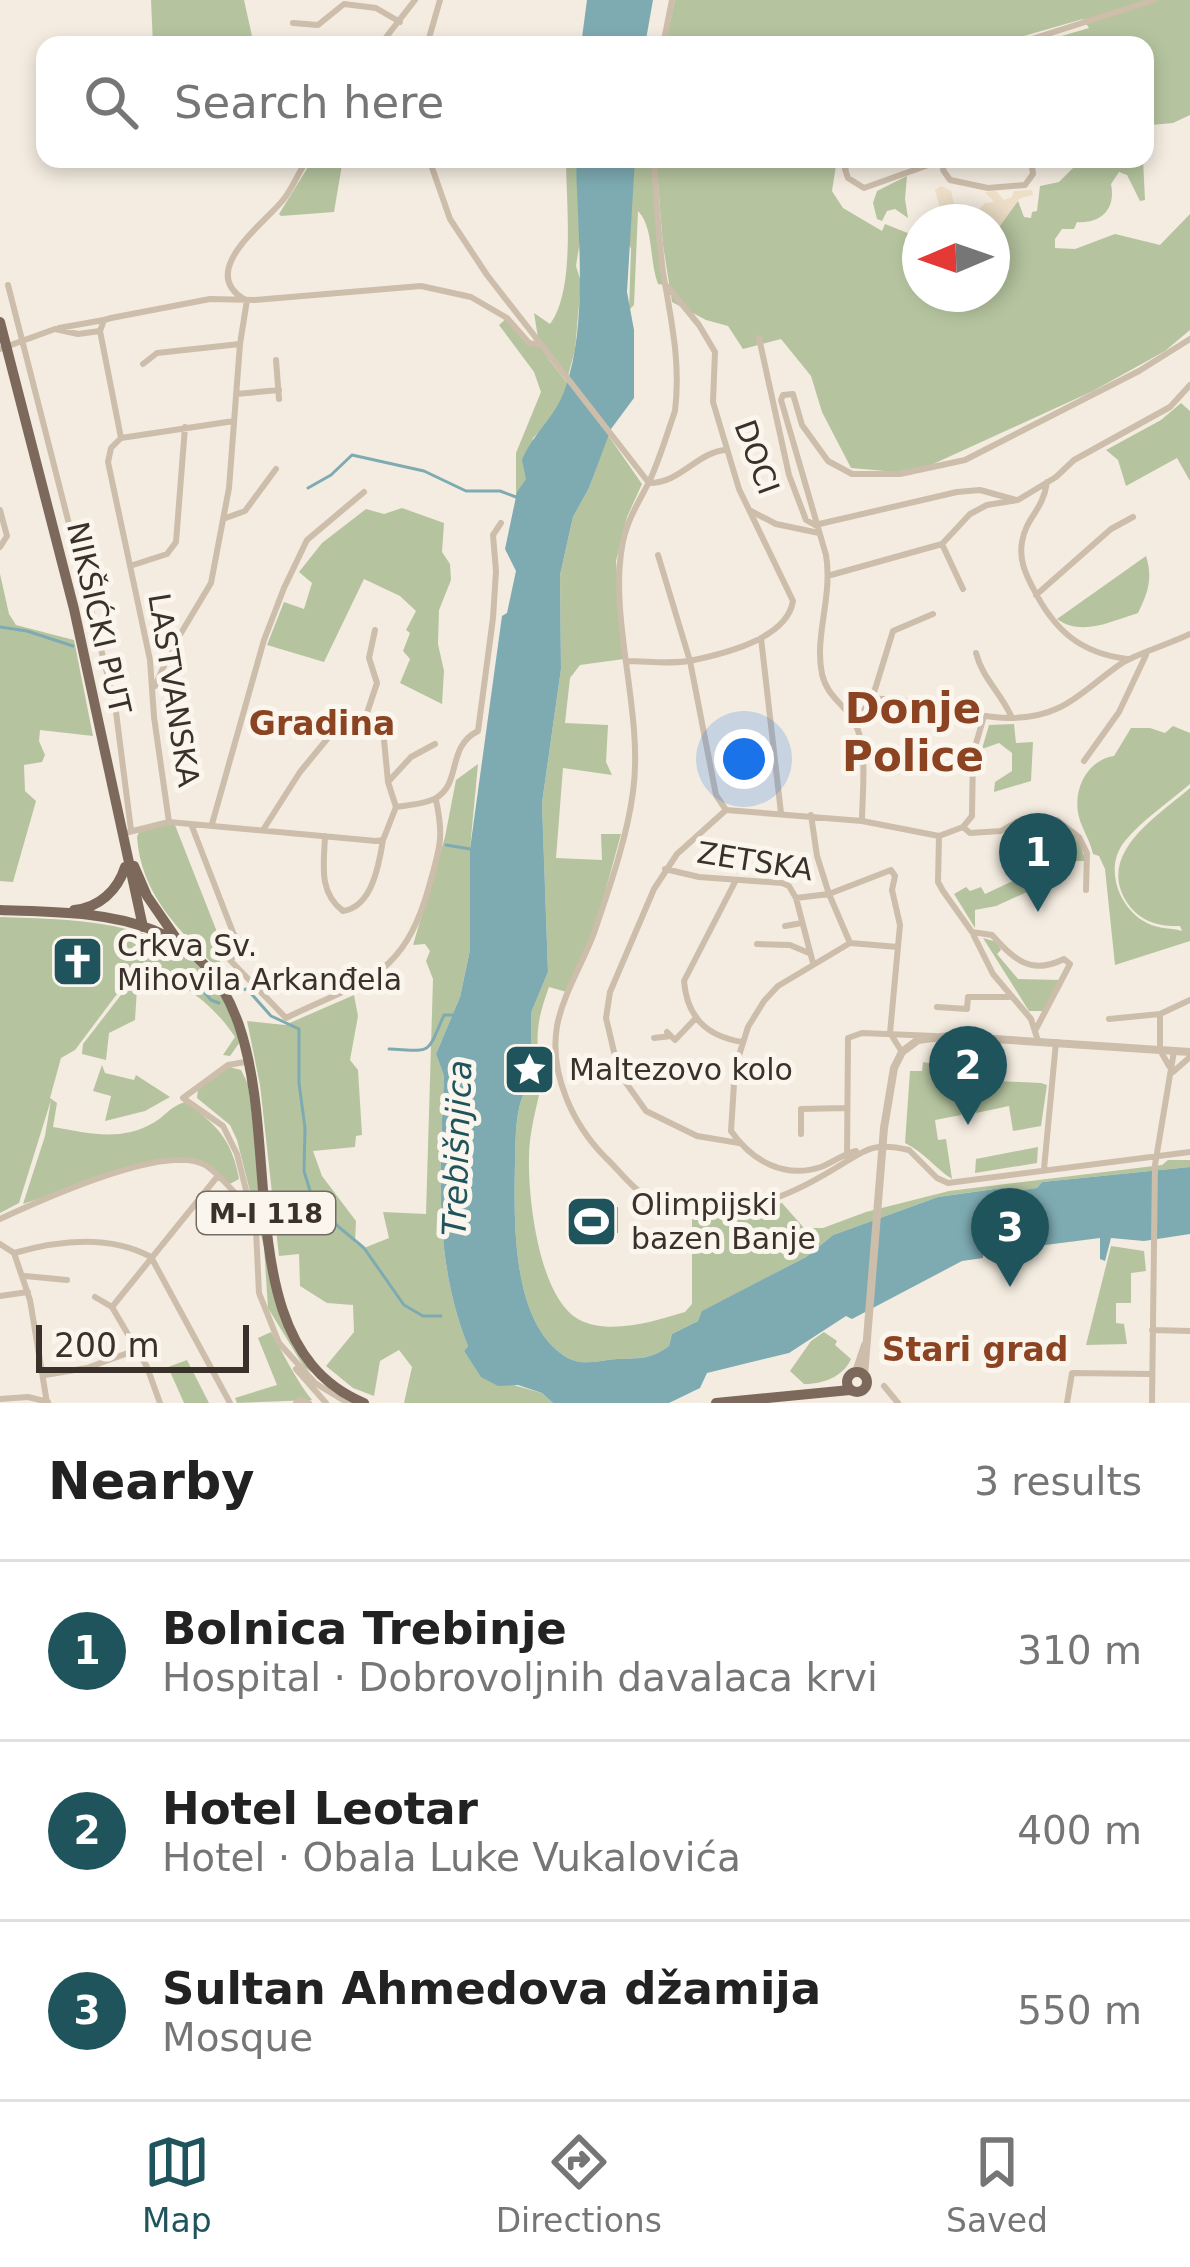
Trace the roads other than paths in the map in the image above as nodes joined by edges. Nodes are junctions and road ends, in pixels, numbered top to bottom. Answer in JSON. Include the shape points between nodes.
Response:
{"nodes":[{"id":1,"x":413,"y":0,"type":"edge"},
{"id":2,"x":440,"y":0,"type":"edge"},
{"id":3,"x":673,"y":0,"type":"edge"},
{"id":4,"x":1154,"y":0,"type":"edge"},
{"id":5,"x":400,"y":22,"type":"junction"},
{"id":6,"x":293,"y":23,"type":"dead end"},
{"id":7,"x":388,"y":36,"type":"edge"},
{"id":8,"x":430,"y":36,"type":"edge"},
{"id":9,"x":665,"y":36,"type":"edge"},
{"id":10,"x":1041,"y":36,"type":"edge"},
{"id":11,"x":303,"y":168,"type":"edge"},
{"id":12,"x":432,"y":168,"type":"edge"},
{"id":13,"x":655,"y":168,"type":"edge"},
{"id":14,"x":846,"y":168,"type":"edge"},
{"id":15,"x":922,"y":168,"type":"edge"},
{"id":16,"x":929,"y":168,"type":"edge"},
{"id":17,"x":945,"y":168,"type":"edge"},
{"id":18,"x":1032,"y":168,"type":"edge"},
{"id":19,"x":945,"y":175,"type":"junction"},
{"id":20,"x":666,"y":284,"type":"junction"},
{"id":21,"x":8,"y":285,"type":"dead end"},
{"id":22,"x":248,"y":300,"type":"junction"},
{"id":23,"x":104,"y":320,"type":"junction"},
{"id":24,"x":0,"y":322,"type":"edge"},
{"id":25,"x":56,"y":329,"type":"junction"},
{"id":26,"x":100,"y":331,"type":"junction"},
{"id":27,"x":759,"y":338,"type":"dead end"},
{"id":28,"x":1190,"y":339,"type":"edge"},
{"id":29,"x":23,"y":340,"type":"junction"},
{"id":30,"x":239,"y":344,"type":"junction"},
{"id":31,"x":539,"y":345,"type":"junction"},
{"id":32,"x":3,"y":347,"type":"edge"},
{"id":33,"x":276,"y":360,"type":"dead end"},
{"id":34,"x":143,"y":364,"type":"dead end"},
{"id":35,"x":1190,"y":385,"type":"edge"},
{"id":36,"x":236,"y":394,"type":"junction"},
{"id":37,"x":234,"y":422,"type":"junction"},
{"id":38,"x":185,"y":428,"type":"junction"},
{"id":39,"x":121,"y":438,"type":"junction"},
{"id":40,"x":728,"y":450,"type":"junction"},
{"id":41,"x":276,"y":469,"type":"dead end"},
{"id":42,"x":1047,"y":482,"type":"junction"},
{"id":43,"x":649,"y":484,"type":"junction"},
{"id":44,"x":364,"y":492,"type":"dead end"},
{"id":45,"x":1018,"y":500,"type":"junction"},
{"id":46,"x":0,"y":510,"type":"edge"},
{"id":47,"x":751,"y":512,"type":"junction"},
{"id":48,"x":1133,"y":517,"type":"dead end"},
{"id":49,"x":223,"y":519,"type":"junction"},
{"id":50,"x":501,"y":523,"type":"dead end"},
{"id":51,"x":817,"y":529,"type":"junction"},
{"id":52,"x":942,"y":544,"type":"junction"},
{"id":53,"x":0,"y":547,"type":"edge"},
{"id":54,"x":658,"y":555,"type":"dead end"},
{"id":55,"x":130,"y":566,"type":"junction"},
{"id":56,"x":830,"y":575,"type":"junction"},
{"id":57,"x":963,"y":589,"type":"dead end"},
{"id":58,"x":1036,"y":595,"type":"junction"},
{"id":59,"x":933,"y":614,"type":"dead end"},
{"id":60,"x":375,"y":630,"type":"dead end"},
{"id":61,"x":1190,"y":634,"type":"edge"},
{"id":62,"x":760,"y":638,"type":"junction"},
{"id":63,"x":976,"y":653,"type":"dead end"},
{"id":64,"x":1146,"y":655,"type":"junction"},
{"id":65,"x":1127,"y":659,"type":"junction"},
{"id":66,"x":690,"y":661,"type":"junction"},
{"id":67,"x":628,"y":662,"type":"junction"},
{"id":68,"x":154,"y":687,"type":"junction"},
{"id":69,"x":872,"y":699,"type":"junction"},
{"id":70,"x":984,"y":716,"type":"junction"},
{"id":71,"x":1012,"y":718,"type":"junction"},
{"id":72,"x":855,"y":722,"type":"junction"},
{"id":73,"x":363,"y":725,"type":"junction"},
{"id":74,"x":435,"y":744,"type":"dead end"},
{"id":75,"x":1084,"y":761,"type":"dead end"},
{"id":76,"x":388,"y":782,"type":"junction"},
{"id":77,"x":436,"y":798,"type":"junction"},
{"id":78,"x":396,"y":808,"type":"junction"},
{"id":79,"x":726,"y":810,"type":"junction"},
{"id":80,"x":781,"y":813,"type":"junction"},
{"id":81,"x":811,"y":815,"type":"junction"},
{"id":82,"x":862,"y":821,"type":"junction"},
{"id":83,"x":169,"y":822,"type":"junction"},
{"id":84,"x":191,"y":824,"type":"junction"},
{"id":85,"x":212,"y":824,"type":"junction"},
{"id":86,"x":963,"y":826,"type":"junction"},
{"id":87,"x":263,"y":830,"type":"junction"},
{"id":88,"x":128,"y":831,"type":"junction"},
{"id":89,"x":325,"y":836,"type":"junction"},
{"id":90,"x":939,"y":836,"type":"junction"},
{"id":91,"x":383,"y":840,"type":"junction"},
{"id":92,"x":128,"y":852,"type":"junction"},
{"id":93,"x":665,"y":869,"type":"junction"},
{"id":94,"x":736,"y":881,"type":"junction"},
{"id":95,"x":1086,"y":890,"type":"dead end"},
{"id":96,"x":829,"y":893,"type":"junction"},
{"id":97,"x":796,"y":898,"type":"junction"},
{"id":98,"x":0,"y":910,"type":"edge"},
{"id":99,"x":57,"y":914,"type":"junction"},
{"id":100,"x":802,"y":922,"type":"junction"},
{"id":101,"x":785,"y":926,"type":"dead end"},
{"id":102,"x":143,"y":927,"type":"junction"},
{"id":103,"x":972,"y":932,"type":"junction"},
{"id":104,"x":235,"y":934,"type":"junction"},
{"id":105,"x":850,"y":943,"type":"junction"},
{"id":106,"x":757,"y":944,"type":"dead end"},
{"id":107,"x":898,"y":947,"type":"junction"},
{"id":108,"x":185,"y":949,"type":"junction"},
{"id":109,"x":809,"y":953,"type":"junction"},
{"id":110,"x":228,"y":958,"type":"junction"},
{"id":111,"x":813,"y":963,"type":"junction"},
{"id":112,"x":1009,"y":997,"type":"junction"},
{"id":113,"x":1190,"y":1000,"type":"edge"},
{"id":114,"x":937,"y":1007,"type":"dead end"},
{"id":115,"x":1160,"y":1014,"type":"junction"},
{"id":116,"x":695,"y":1018,"type":"junction"},
{"id":117,"x":1109,"y":1019,"type":"dead end"},
{"id":118,"x":1036,"y":1029,"type":"junction"},
{"id":119,"x":890,"y":1033,"type":"junction"},
{"id":120,"x":949,"y":1036,"type":"junction"},
{"id":121,"x":654,"y":1038,"type":"dead end"},
{"id":122,"x":1038,"y":1041,"type":"junction"},
{"id":123,"x":742,"y":1042,"type":"junction"},
{"id":124,"x":1056,"y":1042,"type":"junction"},
{"id":125,"x":1160,"y":1050,"type":"junction"},
{"id":126,"x":1174,"y":1051,"type":"junction"},
{"id":127,"x":902,"y":1052,"type":"junction"},
{"id":128,"x":1190,"y":1055,"type":"edge"},
{"id":129,"x":249,"y":1062,"type":"junction"},
{"id":130,"x":1171,"y":1075,"type":"junction"},
{"id":131,"x":846,"y":1108,"type":"junction"},
{"id":132,"x":801,"y":1134,"type":"dead end"},
{"id":133,"x":739,"y":1143,"type":"junction"},
{"id":134,"x":883,"y":1147,"type":"junction"},
{"id":135,"x":1190,"y":1152,"type":"edge"},
{"id":136,"x":1156,"y":1154,"type":"junction"},
{"id":137,"x":847,"y":1157,"type":"junction"},
{"id":138,"x":1044,"y":1169,"type":"junction"},
{"id":139,"x":217,"y":1177,"type":"junction"},
{"id":140,"x":241,"y":1180,"type":"junction"},
{"id":141,"x":228,"y":1188,"type":"junction"},
{"id":142,"x":248,"y":1204,"type":"junction"},
{"id":143,"x":0,"y":1219,"type":"edge"},
{"id":144,"x":0,"y":1244,"type":"edge"},
{"id":145,"x":14,"y":1253,"type":"junction"},
{"id":146,"x":151,"y":1257,"type":"junction"},
{"id":147,"x":25,"y":1276,"type":"junction"},
{"id":148,"x":67,"y":1280,"type":"dead end"},
{"id":149,"x":28,"y":1292,"type":"junction"},
{"id":150,"x":0,"y":1296,"type":"edge"},
{"id":151,"x":94,"y":1297,"type":"dead end"},
{"id":152,"x":112,"y":1307,"type":"junction"},
{"id":153,"x":1152,"y":1330,"type":"junction"},
{"id":154,"x":1190,"y":1330,"type":"edge"},
{"id":155,"x":136,"y":1350,"type":"junction"},
{"id":156,"x":292,"y":1360,"type":"junction"},
{"id":157,"x":1152,"y":1374,"type":"junction"},
{"id":158,"x":45,"y":1375,"type":"junction"},
{"id":159,"x":884,"y":1386,"type":"dead end"},
{"id":160,"x":857,"y":1388,"type":"edge"},
{"id":161,"x":741,"y":1398,"type":"junction"},
{"id":162,"x":0,"y":1399,"type":"edge"},
{"id":163,"x":49,"y":1402,"type":"edge"},
{"id":164,"x":160,"y":1403,"type":"edge"},
{"id":165,"x":230,"y":1403,"type":"edge"},
{"id":166,"x":296,"y":1403,"type":"edge"},
{"id":167,"x":309,"y":1403,"type":"edge"},
{"id":168,"x":326,"y":1403,"type":"edge"},
{"id":169,"x":348,"y":1403,"type":"edge"},
{"id":170,"x":364,"y":1403,"type":"edge"},
{"id":171,"x":716,"y":1403,"type":"edge"},
{"id":172,"x":755,"y":1403,"type":"edge"},
{"id":173,"x":898,"y":1403,"type":"edge"},
{"id":174,"x":1067,"y":1403,"type":"edge"},
{"id":175,"x":1152,"y":1403,"type":"edge"}],
"edges":[{"from":1,"to":5,"type":"street"},
{"from":2,"to":8,"type":"street"},
{"from":3,"to":9,"type":"street"},
{"from":4,"to":10,"type":"street"},
{"from":5,"to":6,"type":"street","via":[[344,4],[318,25]]},
{"from":5,"to":7,"type":"street"},
{"from":11,"to":22,"type":"street","via":[[288,195],[242,238],[230,264],[232,289]]},
{"from":12,"to":31,"type":"street","via":[[449,219]]},
{"from":13,"to":20,"type":"street"},
{"from":14,"to":15,"type":"street","via":[[864,188]]},
{"from":16,"to":19,"type":"street"},
{"from":17,"to":19,"type":"street"},
{"from":18,"to":19,"type":"street","via":[[1021,187],[985,188]]},
{"from":20,"to":40,"type":"street","name":"DOCI","via":[[715,352],[713,401]]},
{"from":20,"to":43,"type":"street","via":[[678,388]]},
{"from":21,"to":29,"type":"street","name":"NIKŠIĆKI PUT"},
{"from":22,"to":23,"type":"street","via":[[210,298]]},
{"from":22,"to":30,"type":"street"},
{"from":22,"to":31,"type":"street","via":[[441,289],[484,303]]},
{"from":23,"to":25,"type":"street"},
{"from":23,"to":26,"type":"street"},
{"from":24,"to":32,"type":"main road","name":"NIKŠIĆKI PUT","number":"M-I 118"},
{"from":25,"to":26,"type":"street"},
{"from":25,"to":29,"type":"street"},
{"from":26,"to":39,"type":"street","name":"LASTVANSKA"},
{"from":27,"to":51,"type":"street","via":[[789,475]]},
{"from":28,"to":51,"type":"street","via":[[965,460],[900,474],[852,474],[828,461],[786,392],[781,400]]},
{"from":29,"to":32,"type":"street"},
{"from":29,"to":88,"type":"street","name":"NIKŠIĆKI PUT","via":[[115,704]]},
{"from":30,"to":34,"type":"street","via":[[157,353]]},
{"from":30,"to":36,"type":"street"},
{"from":31,"to":43,"type":"street"},
{"from":32,"to":88,"type":"main road","name":"NIKŠIĆKI PUT","number":"M-I 118"},
{"from":33,"to":36,"type":"street","via":[[279,394]]},
{"from":35,"to":42,"type":"street","via":[[1170,406]]},
{"from":36,"to":37,"type":"street"},
{"from":37,"to":38,"type":"street"},
{"from":37,"to":49,"type":"street"},
{"from":38,"to":39,"type":"street"},
{"from":38,"to":55,"type":"street","name":"LASTVANSKA","via":[[176,542],[167,554]]},
{"from":39,"to":55,"type":"street","name":"LASTVANSKA","via":[[108,462]]},
{"from":40,"to":43,"type":"street"},
{"from":40,"to":47,"type":"street","name":"DOCI"},
{"from":41,"to":49,"type":"street","via":[[245,511]]},
{"from":42,"to":45,"type":"street"},
{"from":42,"to":58,"type":"street","via":[[1022,544]]},
{"from":43,"to":67,"type":"street","via":[[622,545]]},
{"from":44,"to":85,"type":"street","via":[[307,540],[284,588]]},
{"from":45,"to":51,"type":"street","via":[[957,492]]},
{"from":45,"to":52,"type":"street","via":[[970,514]]},
{"from":46,"to":53,"type":"street","via":[[7,536]]},
{"from":47,"to":51,"type":"street"},
{"from":47,"to":62,"type":"street","name":"DOCI","via":[[793,601],[785,622]]},
{"from":48,"to":58,"type":"street"},
{"from":49,"to":68,"type":"street","via":[[212,583]]},
{"from":50,"to":77,"type":"street","via":[[493,535],[494,618],[478,731],[459,745]]},
{"from":51,"to":56,"type":"street"},
{"from":52,"to":56,"type":"street"},
{"from":52,"to":57,"type":"street"},
{"from":54,"to":66,"type":"street"},
{"from":55,"to":68,"type":"street","name":"LASTVANSKA"},
{"from":56,"to":72,"type":"street","via":[[822,672]]},
{"from":58,"to":65,"type":"street","via":[[1072,641]]},
{"from":59,"to":69,"type":"street","via":[[893,631]]},
{"from":60,"to":73,"type":"street","via":[[369,658],[377,683]]},
{"from":61,"to":64,"type":"street"},
{"from":62,"to":66,"type":"street"},
{"from":62,"to":80,"type":"street"},
{"from":63,"to":71,"type":"street","via":[[981,675]]},
{"from":64,"to":65,"type":"street"},
{"from":64,"to":75,"type":"street"},
{"from":65,"to":71,"type":"street","via":[[1070,705]]},
{"from":66,"to":67,"type":"street"},
{"from":66,"to":79,"type":"street","via":[[716,795]]},
{"from":67,"to":137,"type":"street","via":[[633,792],[595,929],[556,1028],[569,1108],[634,1187],[692,1210],[766,1203]]},
{"from":68,"to":83,"type":"street","name":"LASTVANSKA"},
{"from":69,"to":70,"type":"street"},
{"from":69,"to":72,"type":"street"},
{"from":70,"to":71,"type":"street"},
{"from":70,"to":86,"type":"street","via":[[972,816]]},
{"from":72,"to":82,"type":"street"},
{"from":73,"to":76,"type":"street","via":[[383,729]]},
{"from":73,"to":87,"type":"street","via":[[334,727]]},
{"from":74,"to":76,"type":"street"},
{"from":76,"to":78,"type":"street"},
{"from":77,"to":78,"type":"street"},
{"from":77,"to":110,"type":"street","via":[[443,835],[414,934],[363,984],[286,1018]]},
{"from":78,"to":91,"type":"street"},
{"from":79,"to":80,"type":"street"},
{"from":79,"to":93,"type":"street"},
{"from":80,"to":81,"type":"street"},
{"from":81,"to":82,"type":"street"},
{"from":81,"to":96,"type":"street","name":"ZETSKA"},
{"from":82,"to":90,"type":"street"},
{"from":83,"to":84,"type":"street"},
{"from":83,"to":88,"type":"street"},
{"from":84,"to":85,"type":"street"},
{"from":84,"to":104,"type":"street"},
{"from":85,"to":87,"type":"street"},
{"from":86,"to":90,"type":"street"},
{"from":86,"to":95,"type":"street","via":[[986,832],[1022,818],[1057,820],[1087,854]]},
{"from":87,"to":89,"type":"street"},
{"from":88,"to":92,"type":"main road","name":"NIKŠIĆKI PUT","number":"M-I 118"},
{"from":89,"to":91,"type":"street"},
{"from":89,"to":91,"type":"street","via":[[325,888],[343,911],[360,904]]},
{"from":90,"to":103,"type":"street","via":[[938,881]]},
{"from":92,"to":99,"type":"main road","via":[[123,875],[102,901]]},
{"from":92,"to":102,"type":"main road","name":"NIKŠIĆKI PUT","number":"M-I 118"},
{"from":92,"to":108,"type":"main road","number":"M-I 118"},
{"from":93,"to":94,"type":"street","name":"ZETSKA"},
{"from":93,"to":133,"type":"street","via":[[606,1003],[612,1057],[633,1098],[656,1118]]},
{"from":94,"to":97,"type":"street","name":"ZETSKA","via":[[782,883]]},
{"from":94,"to":116,"type":"street","via":[[686,971],[685,998]]},
{"from":96,"to":97,"type":"street","name":"ZETSKA"},
{"from":96,"to":105,"type":"street"},
{"from":96,"to":107,"type":"street","via":[[891,871]]},
{"from":97,"to":100,"type":"street"},
{"from":98,"to":99,"type":"main road"},
{"from":99,"to":102,"type":"main road"},
{"from":100,"to":101,"type":"street"},
{"from":100,"to":109,"type":"street"},
{"from":102,"to":108,"type":"main road","number":"M-I 118"},
{"from":103,"to":112,"type":"street"},
{"from":103,"to":118,"type":"street","via":[[992,934],[1026,965],[1070,964]]},
{"from":104,"to":110,"type":"street","via":[[241,949]]},
{"from":104,"to":110,"type":"street","via":[[218,940]]},
{"from":105,"to":107,"type":"street"},
{"from":105,"to":111,"type":"street"},
{"from":106,"to":109,"type":"street"},
{"from":107,"to":119,"type":"street"},
{"from":108,"to":129,"type":"main road","number":"M-I 118","via":[[224,992]]},
{"from":109,"to":111,"type":"street"},
{"from":111,"to":123,"type":"street","via":[[764,1001]]},
{"from":112,"to":114,"type":"street","via":[[968,997],[967,1009]]},
{"from":112,"to":118,"type":"street"},
{"from":113,"to":115,"type":"street"},
{"from":115,"to":117,"type":"street"},
{"from":115,"to":125,"type":"street"},
{"from":116,"to":121,"type":"street","via":[[675,1040]]},
{"from":116,"to":123,"type":"street","via":[[714,1035]]},
{"from":118,"to":122,"type":"street"},
{"from":119,"to":120,"type":"street"},
{"from":119,"to":127,"type":"street"},
{"from":119,"to":131,"type":"street","via":[[848,1038]]},
{"from":120,"to":122,"type":"street"},
{"from":120,"to":127,"type":"street","via":[[927,1037]]},
{"from":122,"to":124,"type":"street"},
{"from":123,"to":133,"type":"street","via":[[729,1117]]},
{"from":124,"to":125,"type":"street"},
{"from":124,"to":138,"type":"street"},
{"from":125,"to":126,"type":"street"},
{"from":125,"to":130,"type":"street"},
{"from":126,"to":128,"type":"street"},
{"from":126,"to":130,"type":"street"},
{"from":127,"to":134,"type":"street"},
{"from":128,"to":130,"type":"street"},
{"from":129,"to":140,"type":"street","via":[[227,1065],[183,1098],[223,1126]]},
{"from":129,"to":170,"type":"main road","number":"M-I 118","via":[[279,1300],[314,1368]]},
{"from":130,"to":136,"type":"street"},
{"from":131,"to":132,"type":"street","via":[[801,1109]]},
{"from":131,"to":137,"type":"street"},
{"from":133,"to":137,"type":"street","via":[[785,1170]]},
{"from":134,"to":137,"type":"street"},
{"from":134,"to":138,"type":"street","via":[[909,1150],[948,1184]]},
{"from":134,"to":160,"type":"street"},
{"from":135,"to":136,"type":"street"},
{"from":136,"to":138,"type":"street"},
{"from":136,"to":153,"type":"street"},
{"from":139,"to":141,"type":"street"},
{"from":139,"to":143,"type":"street","via":[[191,1162],[147,1165]]},
{"from":139,"to":146,"type":"street"},
{"from":140,"to":141,"type":"street"},
{"from":140,"to":142,"type":"street"},
{"from":141,"to":142,"type":"street"},
{"from":142,"to":156,"type":"street","via":[[260,1252],[259,1293]]},
{"from":144,"to":145,"type":"street"},
{"from":145,"to":146,"type":"street","via":[[102,1240]]},
{"from":145,"to":147,"type":"street"},
{"from":146,"to":152,"type":"street"},
{"from":146,"to":165,"type":"street"},
{"from":147,"to":148,"type":"street"},
{"from":147,"to":149,"type":"street"},
{"from":149,"to":150,"type":"street"},
{"from":149,"to":158,"type":"street"},
{"from":151,"to":152,"type":"street"},
{"from":152,"to":155,"type":"street"},
{"from":153,"to":154,"type":"street"},
{"from":153,"to":157,"type":"street"},
{"from":155,"to":158,"type":"street"},
{"from":155,"to":164,"type":"street"},
{"from":156,"to":168,"type":"street"},
{"from":156,"to":169,"type":"street"},
{"from":157,"to":174,"type":"street","via":[[1072,1373]]},
{"from":157,"to":175,"type":"street"},
{"from":158,"to":163,"type":"street"},
{"from":159,"to":173,"type":"street"},
{"from":160,"to":161,"type":"main road"},
{"from":161,"to":171,"type":"main road"},
{"from":161,"to":172,"type":"street"},
{"from":162,"to":163,"type":"street"},
{"from":166,"to":167,"type":"street"}]}
